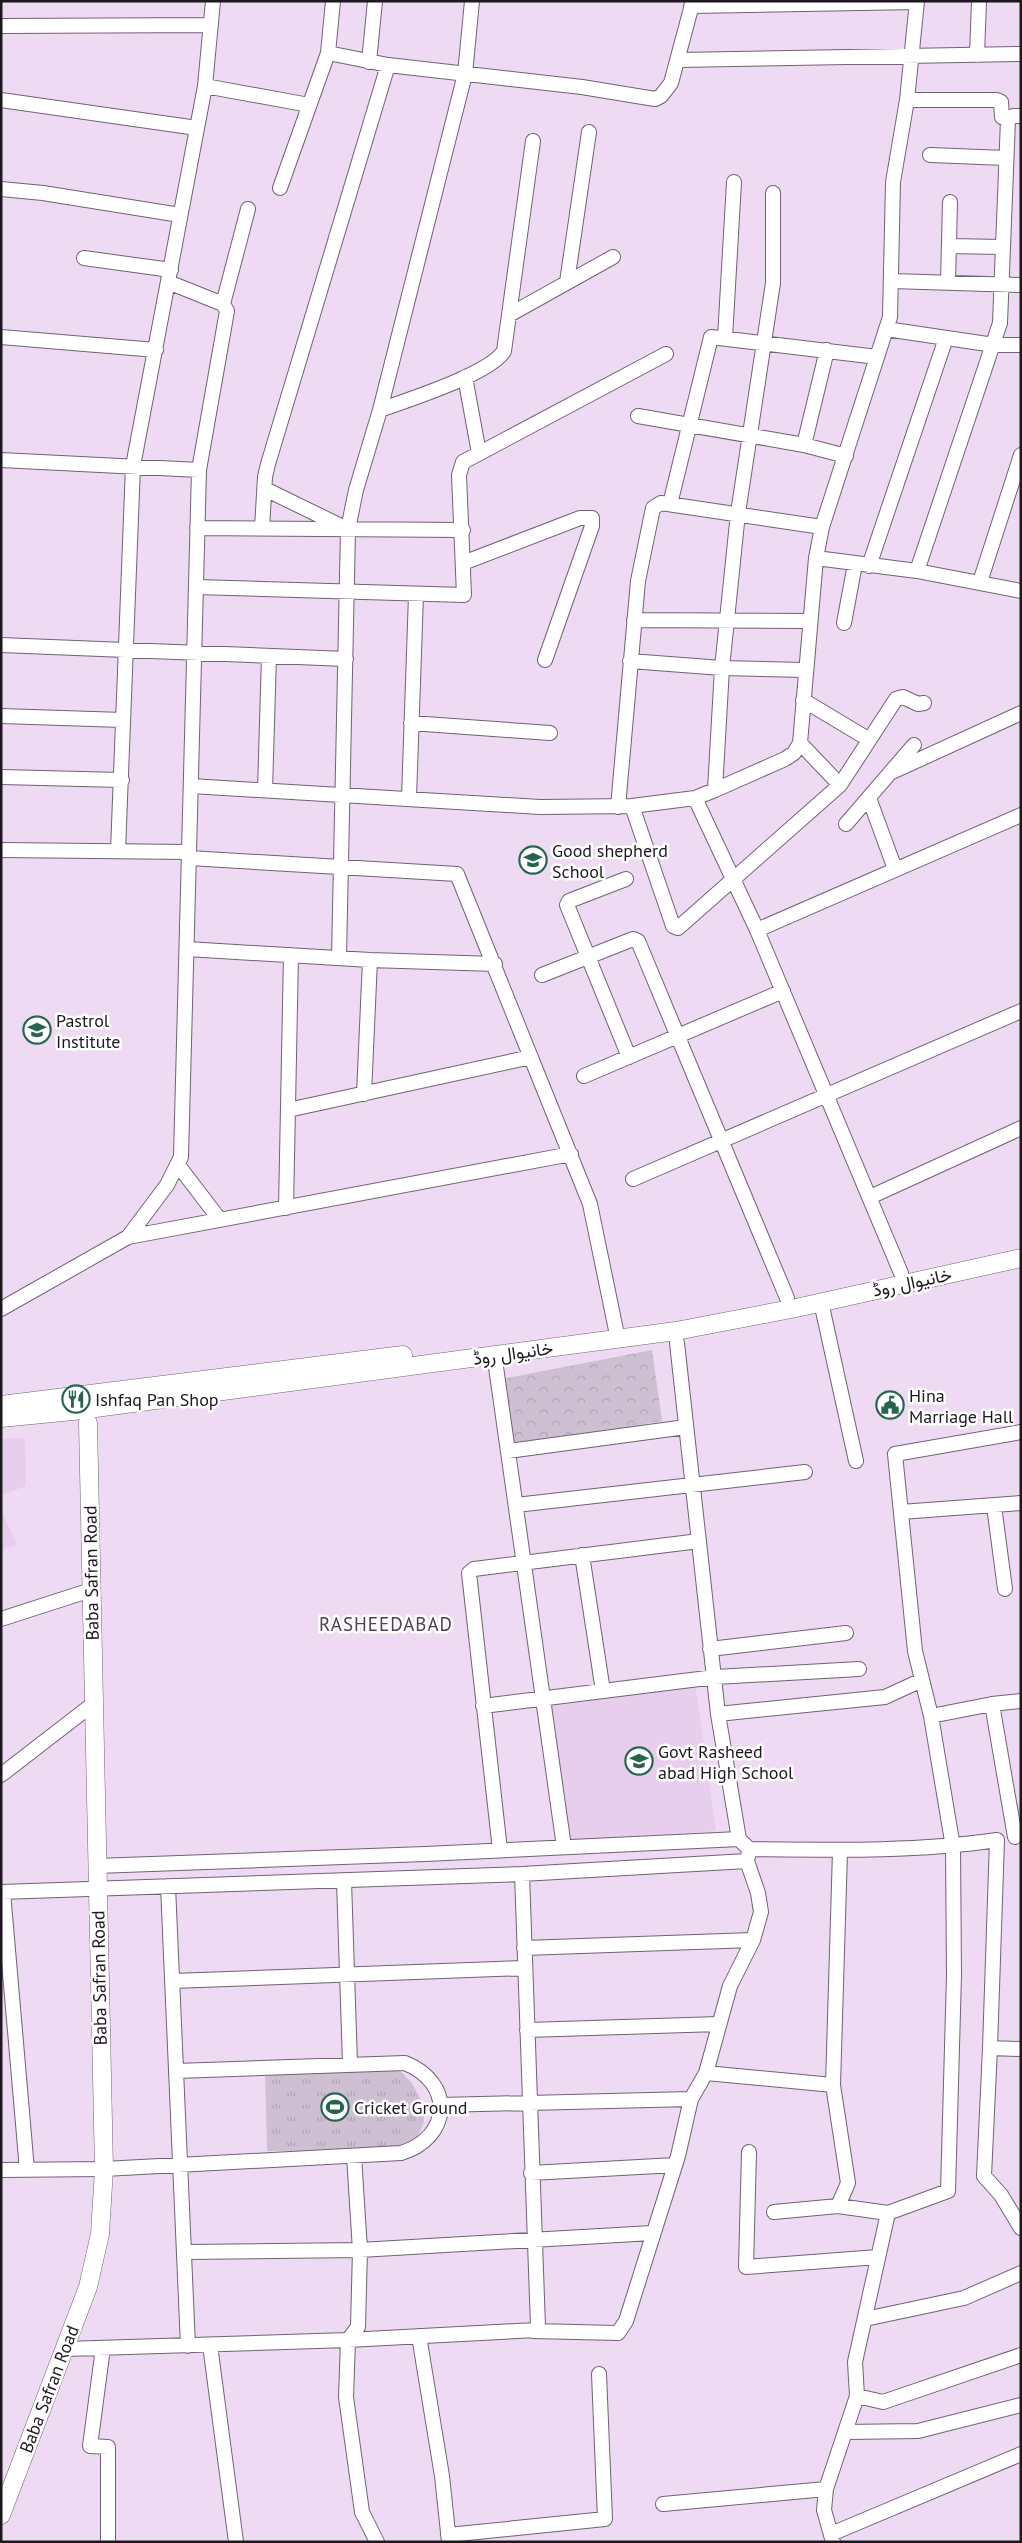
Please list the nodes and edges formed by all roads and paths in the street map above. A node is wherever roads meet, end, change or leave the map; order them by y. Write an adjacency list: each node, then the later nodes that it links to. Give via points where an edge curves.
1 (213, 1): 11 (street)
2 (333, 1): 12 (street)
3 (375, 1): 17 (street)
4 (472, 1): 19 (street)
5 (979, 1): 14 (street)
6 (802, 2): 7 (street); 9 (street)
7 (863, 2): 8 (street)
8 (917, 2): 13 (street)
9 (692, 4): 16 (street)
10 (1, 26): 11 (street)
11 (210, 26): 20 (street)
12 (328, 53): 17 (street); 23 (street)
13 (913, 54): 14 (street); 16 (street); 22 (street)
14 (977, 54): 15 (street)
15 (1021, 54)
16 (677, 60): 19 (street, via 666,92 655,99)
17 (369, 62): 18 (street)
18 (388, 65): 19 (street); 72 (street, via 268,464)
19 (466, 74): 61 (street)
20 (205, 86): 23 (street); 25 (street)
21 (1, 100): 25 (street)
22 (907, 100): 24 (street, via 997,100 1002,117); 42 (street, via 893,182)
23 (309, 105): 31 (street)
24 (1014, 118): 29 (street)
25 (197, 128): 36 (street)
26 (589, 132): 43 (street)
27 (533, 141): 48 (street)
28 (930, 155): 29 (street)
29 (1006, 158): 38 (street)
30 (734, 182): 51 (street)
31 (280, 188)
32 (1, 189): 36 (street)
33 (773, 193): 53 (street, via 773,283)
34 (950, 202): 37 (street)
35 (248, 209): 47 (street)
36 (180, 215): 41 (street)
37 (949, 246): 38 (street); 44 (street)
38 (1004, 247): 45 (street)
39 (613, 257): 43 (street)
40 (84, 258): 41 (street)
41 (170, 276): 47 (street); 56 (street)
42 (892, 281): 44 (street); 49 (street)
43 (567, 282): 48 (street)
44 (948, 282): 45 (street)
45 (1003, 284): 46 (street); 54 (street, via 1000,323)
46 (1021, 285)
47 (223, 304): 71 (street, via 227,311)
48 (509, 315): 60 (street, via 500,357)
49 (886, 329): 52 (street); 59 (street)
50 (1, 338): 56 (street)
51 (725, 338): 53 (street); 63 (street, via 709,340)
52 (946, 338): 54 (street); 82 (street)
53 (765, 343): 57 (street); 64 (street)
54 (994, 345): 55 (street); 83 (street)
55 (1021, 346)
56 (156, 350): 70 (street)
57 (827, 350): 59 (street); 65 (street)
58 (666, 354): 66 (street)
59 (877, 357): 68 (street)
60 (465, 377): 61 (street); 66 (street)
61 (380, 410): 78 (street)
62 (638, 416): 63 (street)
63 (690, 423): 64 (street); 73 (street)
64 (751, 435): 65 (street); 74 (street)
65 (804, 445): 68 (street)
66 (478, 453): 79 (street, via 463,462 458,475)
67 (1021, 455): 84 (street)
68 (846, 456): 75 (street)
69 (1, 460): 70 (street)
70 (133, 466): 71 (street); 94 (street)
71 (199, 470): 76 (street)
72 (264, 489): 77 (street); 78 (street)
73 (670, 504): 74 (street); 89 (street, via 656,504 651,513)
74 (738, 513): 75 (street); 90 (street)
75 (822, 527): 80 (street)
76 (197, 528): 77 (street); 85 (street)
77 (262, 528): 78 (street)
78 (348, 529): 79 (street); 87 (street)
79 (463, 530): 81 (street)
80 (816, 558): 82 (street); 91 (street)
81 (463, 563): 88 (street, via 464,595); 98 (street, via 580,518 592,518 592,526)
82 (862, 565): 83 (street); 92 (street)
83 (917, 572): 84 (street)
84 (980, 582): 86 (street)
85 (196, 587): 87 (street); 95 (street)
86 (1021, 592)
87 (348, 593): 88 (street); 97 (street)
88 (416, 595): 107 (street)
89 (634, 620): 90 (street); 99 (street)
90 (729, 621): 91 (street); 100 (street)
91 (810, 621): 101 (street)
92 (844, 623)
93 (1, 644): 94 (street)
94 (126, 650): 95 (street); 106 (street)
95 (194, 652): 96 (street); 116 (street)
96 (269, 656): 97 (street); 117 (street)
97 (346, 659): 119 (street)
98 (545, 660)
99 (630, 661): 100 (street); 123 (street)
100 (722, 668): 101 (street); 118 (street)
101 (805, 670): 102 (street)
102 (803, 700): 109 (street); 110 (street)
103 (924, 703): 109 (street, via 918,704 903,697 896,699)
104 (1021, 713): 112 (street)
105 (1, 716): 106 (street)
106 (123, 720): 114 (street)
107 (410, 723): 108 (street); 120 (street)
108 (550, 733)
109 (868, 739): 115 (street)
110 (800, 744): 115 (street); 118 (street, via 784,759)
111 (914, 745): 112 (street)
112 (892, 772): 122 (street)
113 (1, 777): 114 (street)
114 (122, 780): 127 (street)
115 (840, 785): 132 (street)
116 (191, 786): 117 (street); 128 (street)
117 (265, 790): 119 (street)
118 (716, 790): 121 (street)
119 (343, 794): 120 (street); 129 (street)
120 (409, 798): 123 (street, via 540,807)
121 (696, 798): 123 (street); 132 (street)
122 (869, 798): 125 (street); 130 (street)
123 (625, 806): 132 (street, via 675,928)
124 (1021, 815): 130 (street)
125 (846, 824)
126 (1, 850): 127 (street)
127 (118, 852): 128 (street)
128 (189, 855): 129 (street); 134 (street)
129 (341, 866): 137 (street); 139 (street, via 457,874)
130 (895, 869): 133 (street)
131 (626, 879): 136 (street, via 567,903)
132 (733, 881): 133 (street)
133 (757, 930): 141 (street)
134 (187, 949): 135 (street); 153 (street, via 181,1157)
135 (292, 955): 137 (street); 149 (street)
136 (588, 957): 140 (street); 143 (street, via 636,939); 145 (street)
137 (339, 958): 138 (street)
138 (370, 960): 139 (street); 147 (street)
139 (495, 964): 144 (street)
140 (542, 975)
141 (783, 991): 143 (street); 148 (street)
142 (1021, 1011): 148 (street)
143 (678, 1036): 145 (street); 151 (street)
144 (531, 1057): 147 (street); 152 (street)
145 (629, 1057): 146 (street)
146 (584, 1076)
147 (364, 1094): 149 (street)
148 (827, 1095): 151 (street); 155 (street)
149 (288, 1110): 156 (street)
150 (1021, 1128): 155 (street)
151 (722, 1141): 154 (street); 162 (street)
152 (571, 1154): 156 (street); 165 (street, via 590,1204)
153 (178, 1165): 157 (street); 158 (street)
154 (633, 1179)
155 (870, 1197): 161 (street)
156 (286, 1208): 157 (street)
157 (220, 1220): 158 (street)
158 (128, 1237): 164 (street)
159 (1021, 1247): 161 (main road, خانیوال روڈ)
160 (1021, 1258): 163 (main road, خانیوال روڈ)
161 (901, 1273): 162 (main road, خانیوال روڈ)
162 (787, 1298): 165 (main road, خانیوال روڈ)
163 (821, 1302): 169 (main road, خانیوال روڈ, via 652,1334); 174 (street)
164 (1, 1309)
165 (616, 1330): 168 (main road, خانیوال روڈ)
166 (677, 1343): 171 (street)
167 (496, 1367): 173 (street)
168 (1, 1405)
169 (1, 1418)
170 (88, 1423): 185 (main road, Baba Safran Road)
171 (686, 1427): 173 (street); 176 (street)
172 (1021, 1432): 180 (street, via 895,1454)
173 (508, 1451): 178 (street)
174 (856, 1461)
175 (804, 1472): 176 (street)
176 (693, 1485): 178 (street); 181 (street)
177 (1021, 1503): 179 (street)
178 (516, 1505): 183 (street)
179 (994, 1506): 180 (street); 184 (street)
180 (901, 1512): 191 (street, via 915,1651)
181 (699, 1541): 182 (street); 188 (street)
182 (582, 1555): 183 (street); 192 (street)
183 (524, 1562): 193 (street); 197 (street, via 474,1568 469,1573)
184 (1005, 1589)
185 (91, 1590): 186 (street); 195 (main road, Baba Safran Road)
186 (1, 1619)
187 (846, 1633): 188 (street)
188 (710, 1649): 190 (street)
189 (859, 1668): 190 (street)
190 (715, 1677): 192 (street); 198 (street)
191 (922, 1680): 198 (street, via 885,1697); 199 (street)
192 (602, 1692): 193 (street)
193 (543, 1699): 197 (street); 205 (street)
194 (1021, 1701): 196 (street)
195 (93, 1704): 200 (street); 209 (main road, Baba Safran Road)
196 (992, 1704): 199 (street); 201 (street)
197 (483, 1706): 206 (street)
198 (718, 1714): 202 (street)
199 (931, 1716): 204 (street)
200 (1, 1775)
201 (1018, 1836): 203 (street)
202 (739, 1840): 205 (street); 208 (street)
203 (998, 1840): 204 (street); 222 (street)
204 (954, 1846): 207 (street); 241 (street, via 948,2191)
205 (564, 1847): 206 (street)
206 (500, 1850): 209 (street)
207 (840, 1850): 208 (street); 227 (street)
208 (748, 1855): 210 (street); 215 (street, via 760,1912)
209 (96, 1866): 213 (main road, Baba Safran Road)
210 (522, 1874): 211 (street); 216 (street)
211 (344, 1881): 212 (street); 218 (street)
212 (168, 1886): 213 (street); 219 (street)
213 (97, 1890): 214 (street); 235 (main road, Baba Safran Road)
214 (2, 1892): 237 (street)
215 (754, 1940): 216 (street); 220 (street, via 730,1986)
216 (524, 1948): 217 (street)
217 (524, 1968): 218 (street); 221 (street)
218 (347, 1975): 219 (street); 224 (street)
219 (172, 1981): 225 (street)
220 (720, 2024): 221 (street); 226 (street)
221 (526, 2030): 229 (street)
222 (990, 2048): 223 (street); 242 (street, via 984,2176 1001,2195)
223 (1021, 2050)
224 (350, 2064): 225 (street); 230 (street, via 391,2062 418,2068 432,2080)
225 (176, 2071): 233 (street)
226 (706, 2072): 227 (street); 228 (street)
227 (833, 2085): 239 (street, via 848,2183)
228 (691, 2099): 229 (street); 234 (street)
229 (529, 2103): 230 (street); 238 (street)
230 (441, 2105): 232 (street, via 436,2128 415,2149)
231 (749, 2152): 247 (street, via 746,2267)
232 (354, 2156): 233 (street); 245 (street)
233 (180, 2164): 235 (street); 246 (street)
234 (675, 2165): 238 (street); 243 (street)
235 (104, 2169): 237 (street); 256 (main road, Baba Safran Road, via 100,2234 88,2288)
236 (1, 2170): 237 (street)
237 (27, 2170)
238 (531, 2173): 244 (street)
239 (838, 2206): 240 (street); 241 (street)
240 (774, 2212)
241 (888, 2213): 247 (street)
242 (1021, 2228)
243 (652, 2233): 244 (street); 250 (street, via 626,2321 618,2333)
244 (534, 2241): 245 (street); 250 (street, via 538,2328)
245 (360, 2250): 246 (street); 252 (street, via 358,2327)
246 (184, 2252): 254 (street)
247 (878, 2258): 249 (street)
248 (1021, 2273): 249 (street, via 964,2298)
249 (865, 2319): 259 (street, via 855,2362)
250 (533, 2331): 251 (street)
251 (419, 2336): 252 (street); 266 (street)
252 (348, 2340): 253 (street); 270 (street, via 346,2397 362,2512)
253 (210, 2345): 254 (street); 269 (street)
254 (188, 2346): 255 (street)
255 (103, 2348): 256 (street); 268 (street, via 90,2446 108,2447)
256 (65, 2349): 265 (main road, Baba Safran Road)
257 (1021, 2355): 259 (street, via 883,2402)
258 (598, 2374): 266 (street, via 605,2519)
259 (857, 2396): 261 (street)
260 (1021, 2406): 261 (street, via 918,2431)
261 (845, 2432): 263 (street)
262 (1021, 2454): 267 (street)
263 (826, 2489): 264 (street); 267 (street, via 824,2510)
264 (663, 2504)
265 (1, 2515)
266 (449, 2538)
267 (832, 2538)
268 (108, 2542)
269 (236, 2542)
270 (377, 2542)

